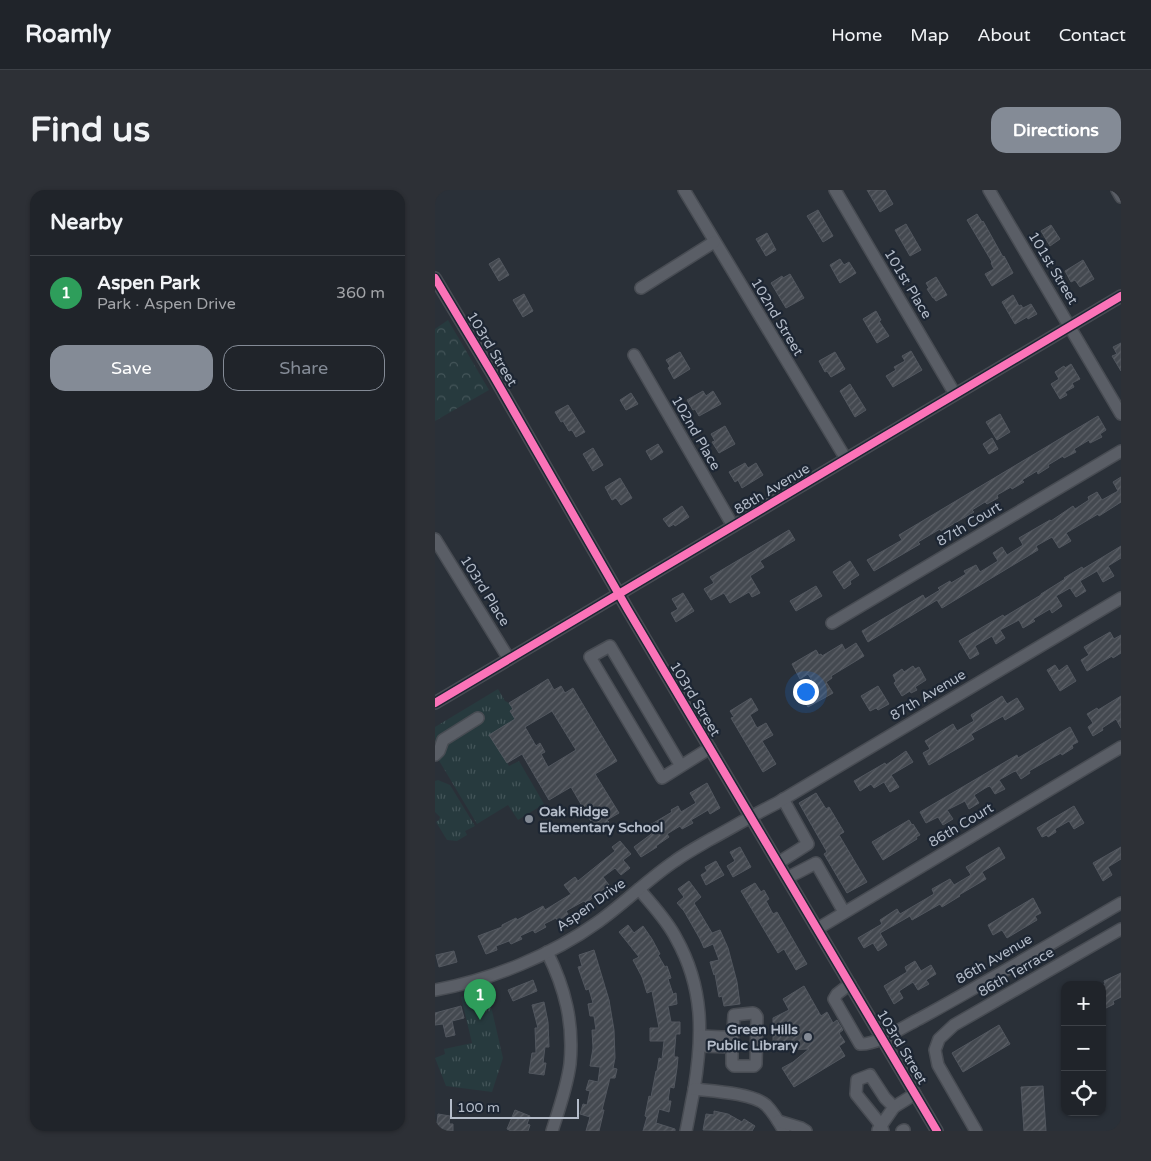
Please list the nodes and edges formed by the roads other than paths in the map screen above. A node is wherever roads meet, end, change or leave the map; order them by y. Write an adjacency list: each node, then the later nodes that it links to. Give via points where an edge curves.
1 (684, 190): 6 (street, 102nd Street)
2 (835, 190): 12 (street, 101st Place)
3 (989, 190): 10 (street, 101st Street)
4 (1117, 190): 5 (street)
5 (1121, 197)
6 (715, 242): 8 (street); 15 (street, 102nd Street)
7 (435, 278): 18 (street, 103rd Street)
8 (641, 288)
9 (1121, 296): 10 (street, 88th Avenue)
10 (1070, 326): 12 (street, 88th Avenue); 13 (street, 101st Street)
11 (634, 355): 16 (street, 102nd Place)
12 (955, 394): 15 (street, 88th Avenue)
13 (1121, 414)
14 (1121, 451): 20 (street, 87th Court)
15 (846, 459): 16 (street, 88th Avenue)
16 (733, 526): 18 (street, 88th Avenue)
17 (435, 538): 21 (street, 103rd Place)
18 (619, 594): 21 (street, 88th Avenue); 25 (street, 103rd Street)
19 (1121, 598): 28 (street, 87th Avenue)
20 (832, 623)
21 (509, 659): 22 (street, 88th Avenue)
22 (435, 703)
23 (478, 718): 26 (street, via 443,740)
24 (1121, 747): 34 (street, 86th Court)
25 (710, 748): 27 (street); 29 (street, 103rd Street)
26 (435, 755)
27 (681, 766): 27 (street, via 610,646 590,658 662,778)
28 (783, 799): 29 (street, 87th Avenue); 30 (street, via 808,844)
29 (751, 816): 30 (street, 103rd Street); 32 (street, Aspen Drive, via 674,861)
30 (778, 863): 31 (street, 103rd Street)
31 (787, 878): 34 (street, via 816,863); 35 (street, 103rd Street)
32 (639, 889): 37 (street, Aspen Drive, via 597,923); 43 (street, via 676,936 688,962 697,992)
33 (1121, 903): 40 (street, 86th Avenue)
34 (844, 912): 35 (street, 86th Court)
35 (817, 929): 38 (street, 103rd Street)
36 (1121, 929): 41 (street, 86th Terrace)
37 (547, 952): 39 (street, Aspen Drive, via 490,976); 50 (street, via 565,997 570,1028 570,1065)
38 (850, 984): 42 (street, 103rd Street); 42 (street, 86th Avenue, via 834,1000 860,1044)
39 (435, 990)
40 (945, 1005): 41 (street); 42 (street, 86th Avenue)
41 (955, 1025): 54 (street, 86th Terrace, via 939,1039 935,1050 937,1065)
42 (882, 1038): 46 (street, 103rd Street)
43 (700, 1041): 44 (street, via 722,1038); 45 (street)
44 (732, 1042)
45 (694, 1089): 48 (street, via 750,1097 765,1104); 51 (street)
46 (915, 1094): 47 (street); 53 (street, 103rd Street)
47 (894, 1107): 49 (street); 49 (street, via 869,1075 857,1080 856,1094)
48 (781, 1126): 52 (street)
49 (880, 1129)
50 (552, 1131)
51 (686, 1131)
52 (806, 1131)
53 (937, 1131)
54 (976, 1131)

